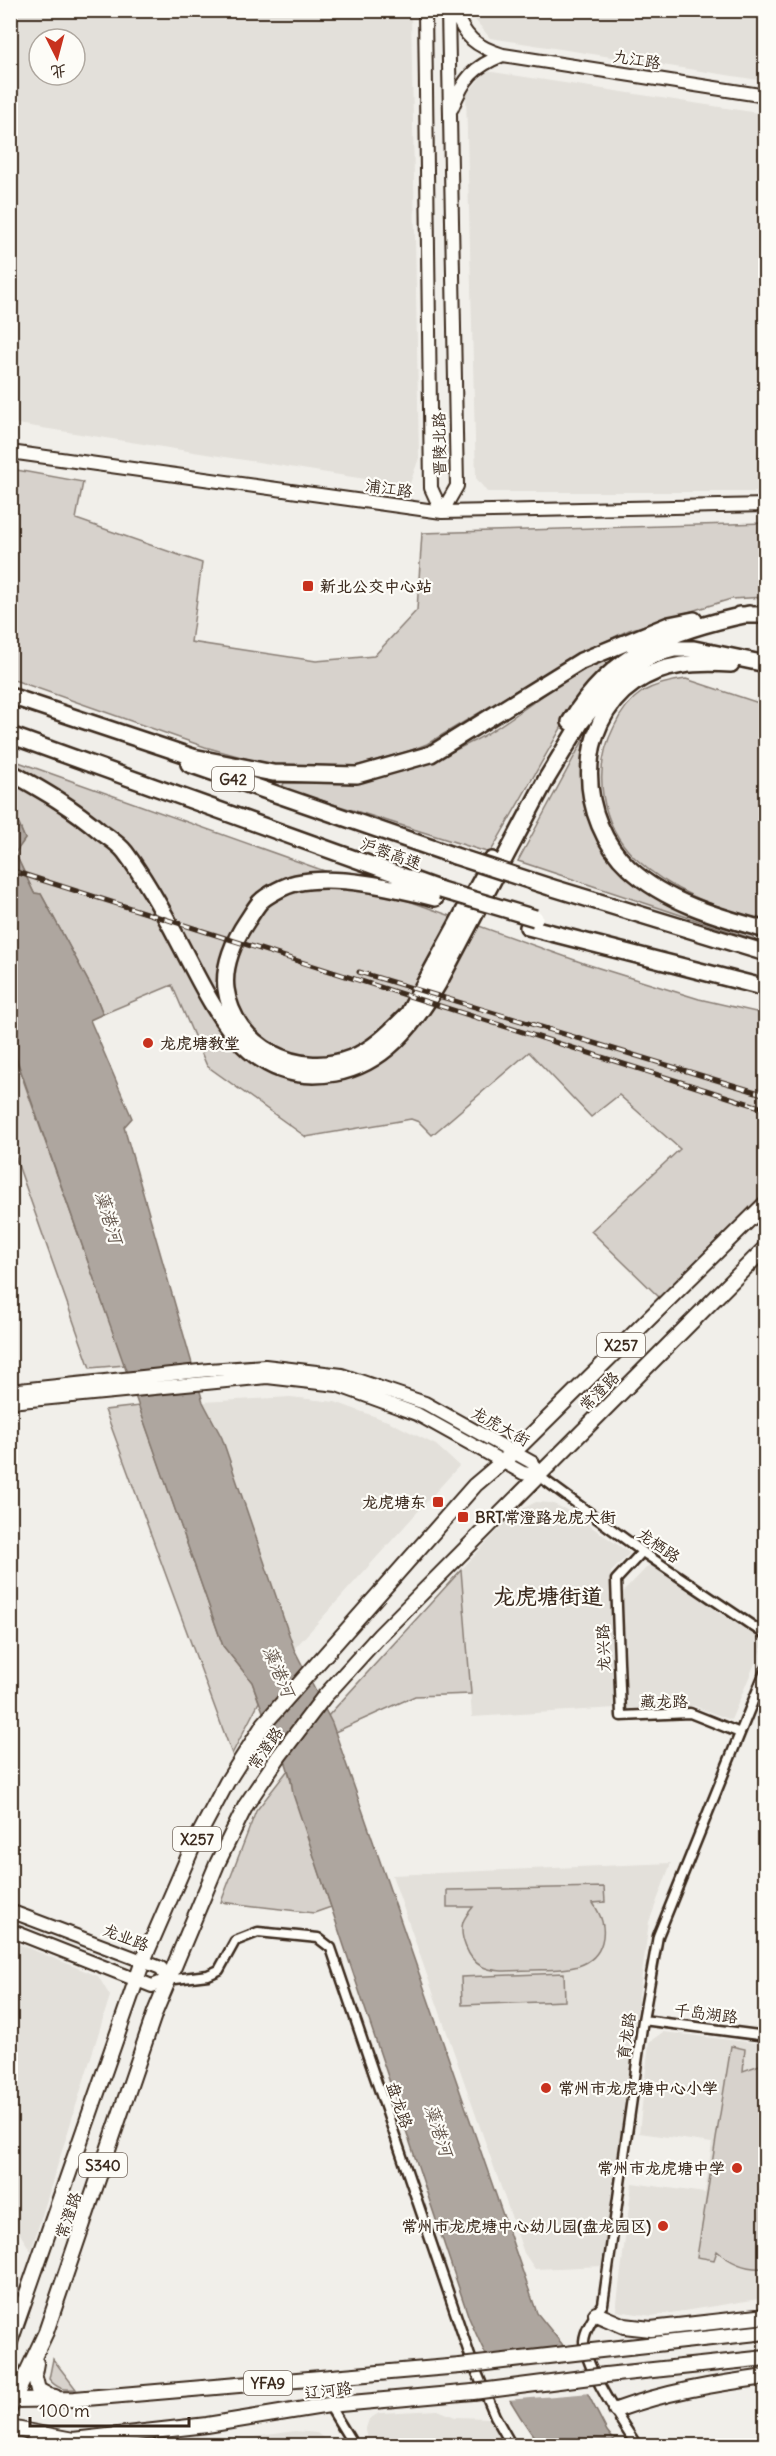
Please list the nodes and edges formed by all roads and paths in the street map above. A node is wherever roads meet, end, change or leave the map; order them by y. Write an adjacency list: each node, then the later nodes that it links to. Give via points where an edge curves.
1 (425, 10): 9 (street, 晋陵北路, via 431,488)
2 (448, 10): 6 (street, 晋陵北路)
3 (454, 10): 4 (street, 九江路, via 464,32 481,48)
4 (502, 55): 5 (street, 九江路); 6 (street, via 469,74)
5 (765, 96)
6 (449, 114): 9 (street, 晋陵北路, via 457,486)
7 (10, 452): 9 (street, 浦江路)
8 (765, 505): 9 (street, 浦江路)
9 (442, 512)
10 (749, 614): 11 (highway); 13 (highway, via 712,616 669,625 581,661 431,754 357,775 273,773 193,757); 17 (highway, via 711,622 650,646 624,660 589,693 408,1014 379,1041 351,1058 306,1065 266,1050 250,1038 237,1020 226,990 226,966 238,934 261,901 294,883 328,881)
11 (765, 615)
12 (765, 665): 16 (highway, via 694,649 674,649 652,655 614,680 580,723 548,778 419,1016 402,1037 373,1058 331,1074 296,1074 275,1067 240,1044 215,1010 161,906 124,850 70,806); 18 (highway, via 698,662 657,671 633,684 602,720 588,776 596,818 604,836 630,869 666,894)
13 (10, 696)
14 (10, 701): 19 (highway, 沪蓉高速 / G42, bridge, via 455,856)
15 (10, 735): 17 (highway, 沪蓉高速 / G42)
16 (10, 772)
17 (438, 894): 20 (highway, 沪蓉高速 / G42, bridge)
18 (765, 930)
19 (765, 953)
20 (765, 988)
21 (765, 1203): 27 (main road, 常澄路 / X257)
22 (765, 1247): 29 (main road, 常澄路 / X257)
23 (211, 1376): 24 (street); 27 (street, 龙虎大街, via 265,1366 342,1375 425,1403); 28 (street, 龙虎大街, via 337,1384 417,1414)
24 (113, 1386): 25 (street); 26 (street)
25 (10, 1391)
26 (10, 1402)
27 (514, 1452): 28 (main road, 常澄路 / X257); 29 (street, 龙虎大街, via 533,1463)
28 (503, 1462): 29 (street, 龙虎大街, via 523,1473); 37 (main road, 常澄路 / X257, via 475,1485 264,1724 193,1846)
29 (539, 1476): 30 (street, 龙栖路); 39 (main road, 常澄路 / X257, via 380,1635 324,1697 279,1756 246,1805)
30 (642, 1552): 31 (street, 龙栖路); 33 (street, 龙兴路, via 616,1580)
31 (765, 1635)
32 (765, 1669): 34 (street, 育龙路)
33 (621, 1716): 34 (street, 藏龙路, via 690,1713)
34 (740, 1733): 40 (street, 育龙路, via 658,1936)
35 (10, 1911): 37 (street, 龙业路)
36 (10, 1929): 38 (street)
37 (143, 1960): 38 (main road, 常澄路); 39 (street, 龙业路, via 161,1968)
38 (136, 1980): 39 (street, via 152,1986); 45 (main road, 常澄路 / S340)
39 (167, 1980): 46 (main road, 常澄路 / S340); 55 (street, 盘龙路, via 219,1970 235,1941 258,1932 318,1938 332,1948 466,2346 495,2416)
40 (643, 2020): 41 (street, 千岛湖路); 42 (street, 育龙路, via 603,2304)
41 (765, 2036)
42 (596, 2314): 43 (main road, via 624,2326 651,2329); 52 (street, 育龙路, via 584,2340 586,2358)
43 (765, 2316)
44 (765, 2332): 49 (main road, 辽河路 / YFA9, bridge, via 460,2366)
45 (10, 2342)
46 (39, 2350): 49 (main road, via 34,2374 38,2390 49,2396); 50 (main road, 常澄路)
47 (765, 2358): 51 (main road, 辽河路 / YFA9, bridge)
48 (765, 2377): 52 (main road, via 655,2396)
49 (75, 2399): 50 (main road, 辽河路 / YFA9)
50 (12, 2403)
51 (329, 2405): 53 (main road, 辽河路 / YFA9, via 207,2425 73,2440); 54 (street)
52 (616, 2410): 56 (street, 育龙路)
53 (10, 2428)
54 (354, 2445)
55 (512, 2445)
56 (637, 2445)

